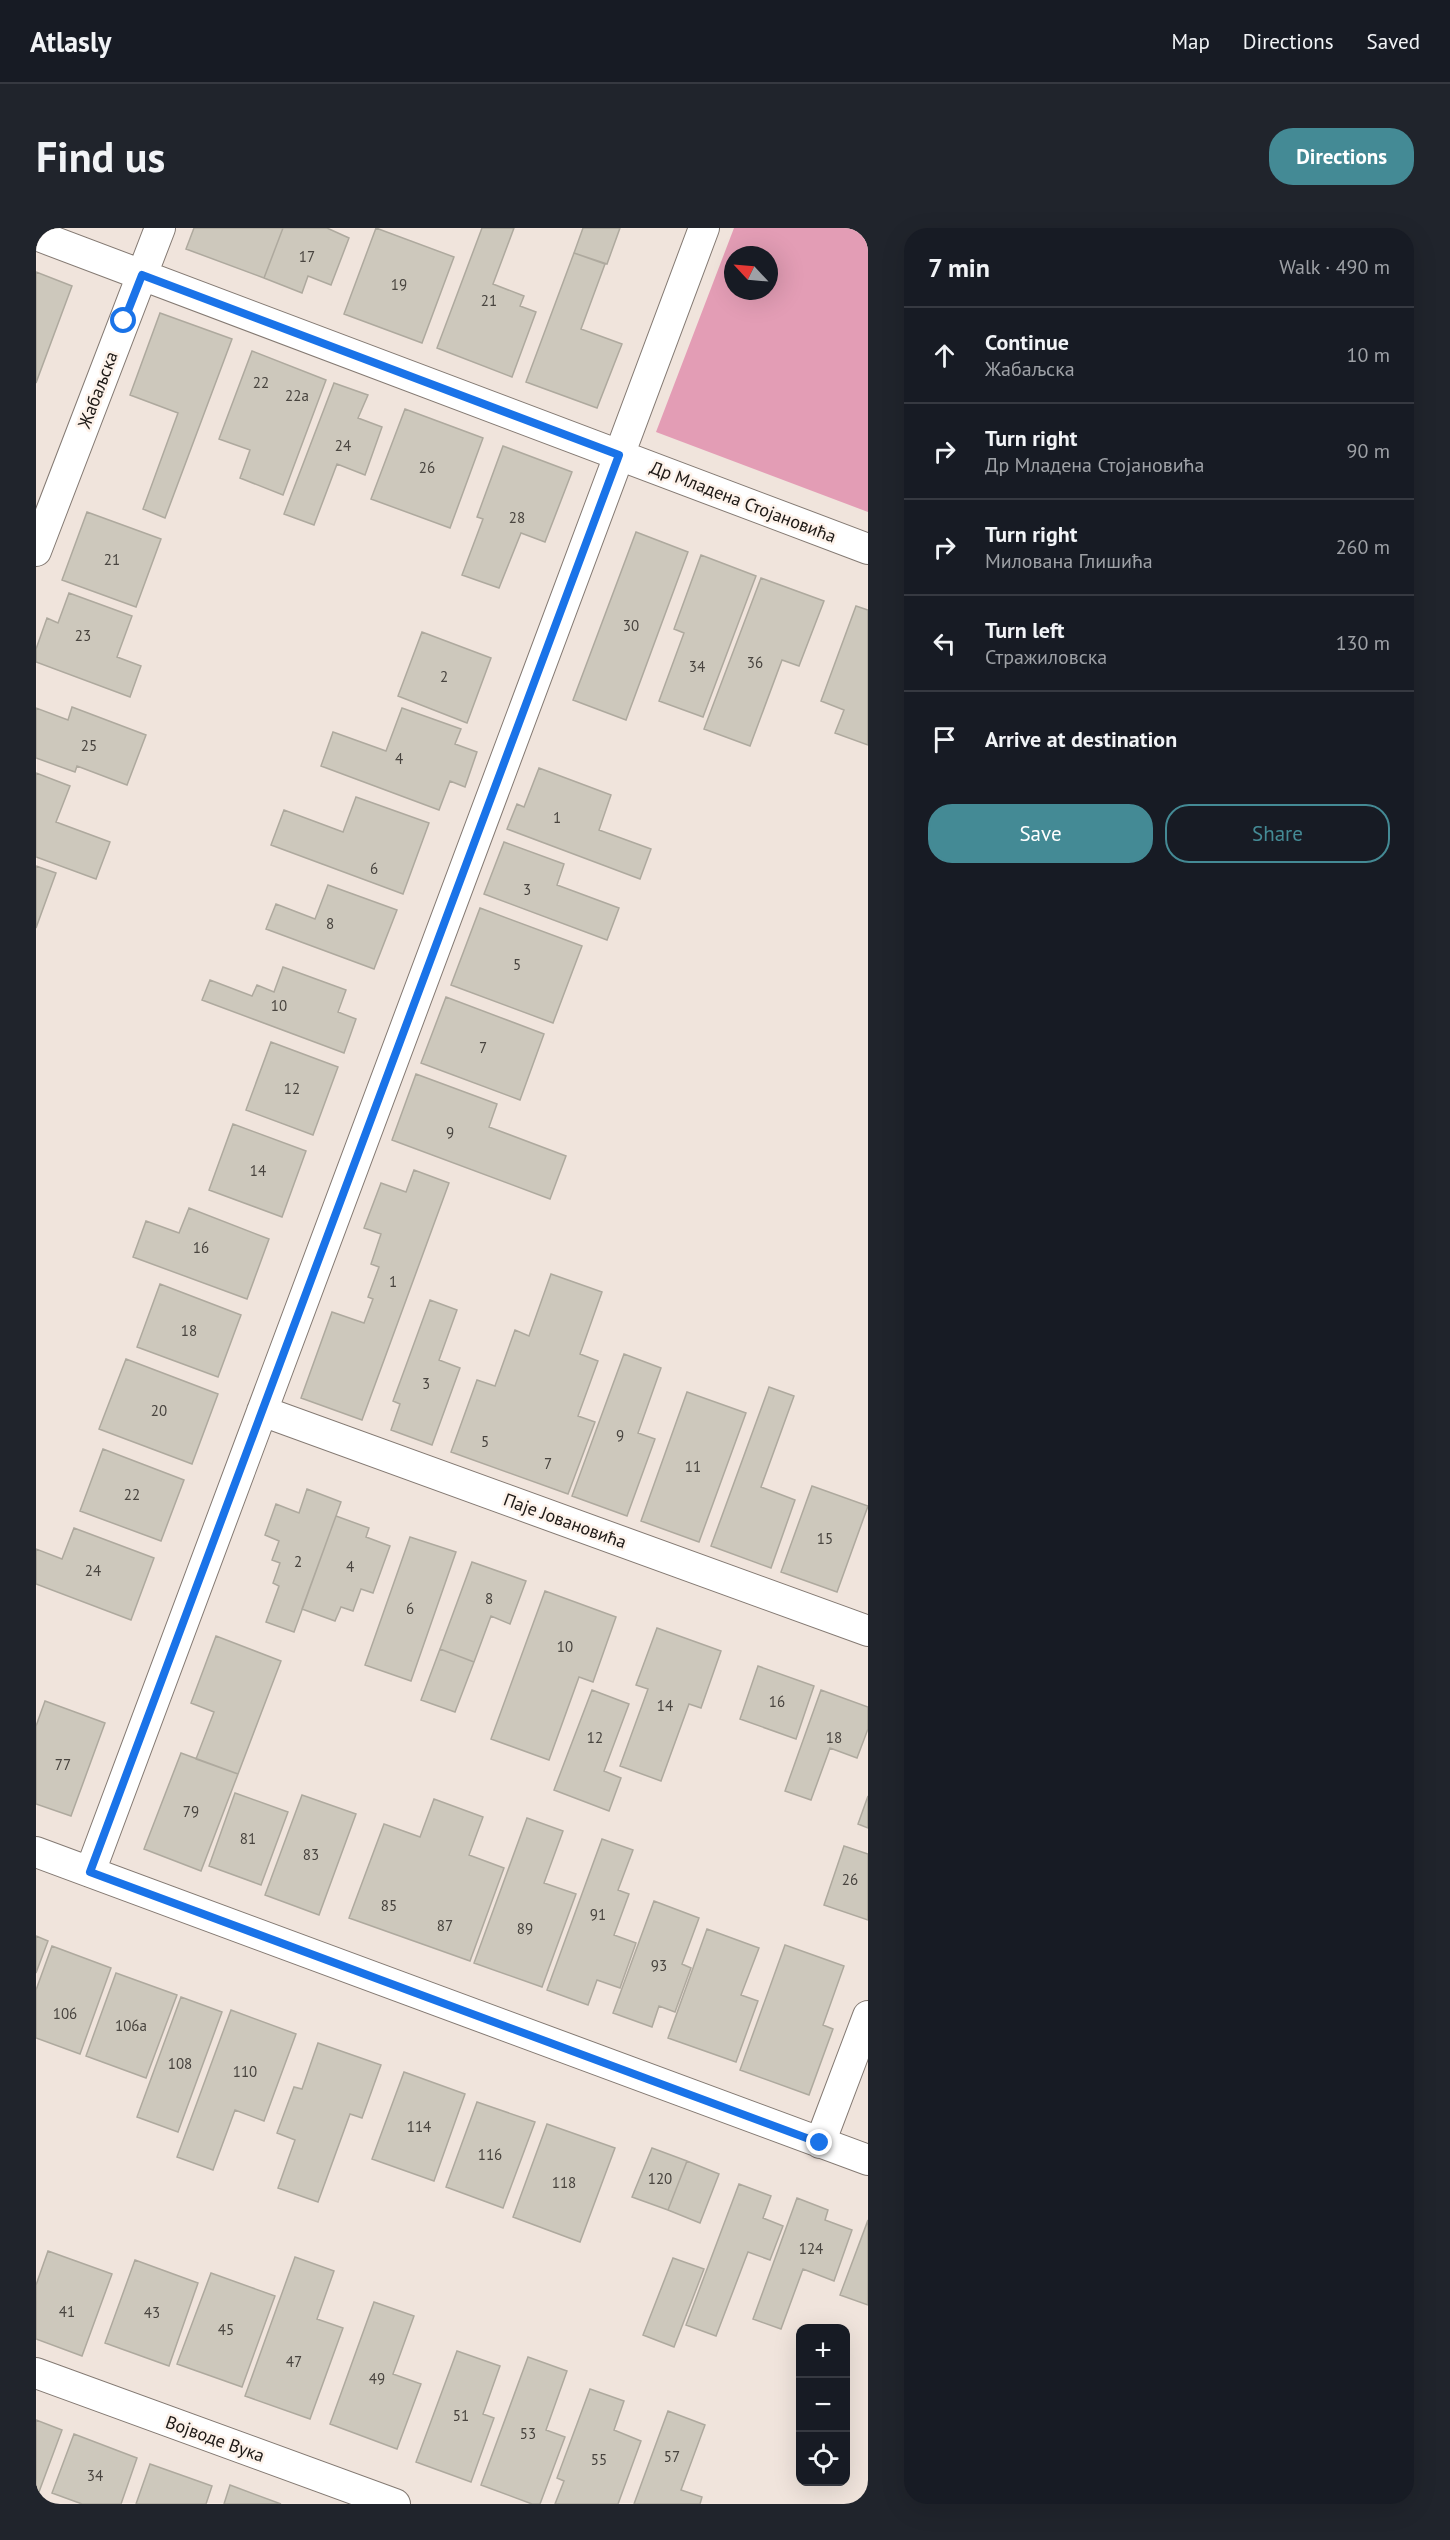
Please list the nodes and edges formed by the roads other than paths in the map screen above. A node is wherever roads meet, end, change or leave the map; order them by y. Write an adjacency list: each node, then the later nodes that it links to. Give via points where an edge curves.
1 (160, 228): 4 (street, Жабаљска)
2 (704, 228): 5 (street)
3 (36, 235): 4 (street, Др Младена Стојановића)
4 (142, 275): 5 (street, Др Младена Стојановића); 7 (street, Жабаљска)
5 (619, 455): 6 (street, Др Младена Стојановића); 8 (street)
6 (868, 549)
7 (36, 551)
8 (261, 1412): 9 (street, Паје Јовановића); 11 (street)
9 (868, 1631)
10 (36, 1852): 11 (street)
11 (90, 1872): 13 (street)
12 (868, 2016): 13 (street)
13 (820, 2143): 14 (street)
14 (868, 2160)
15 (36, 2373): 16 (street, Војводе Вука)
16 (395, 2504)

